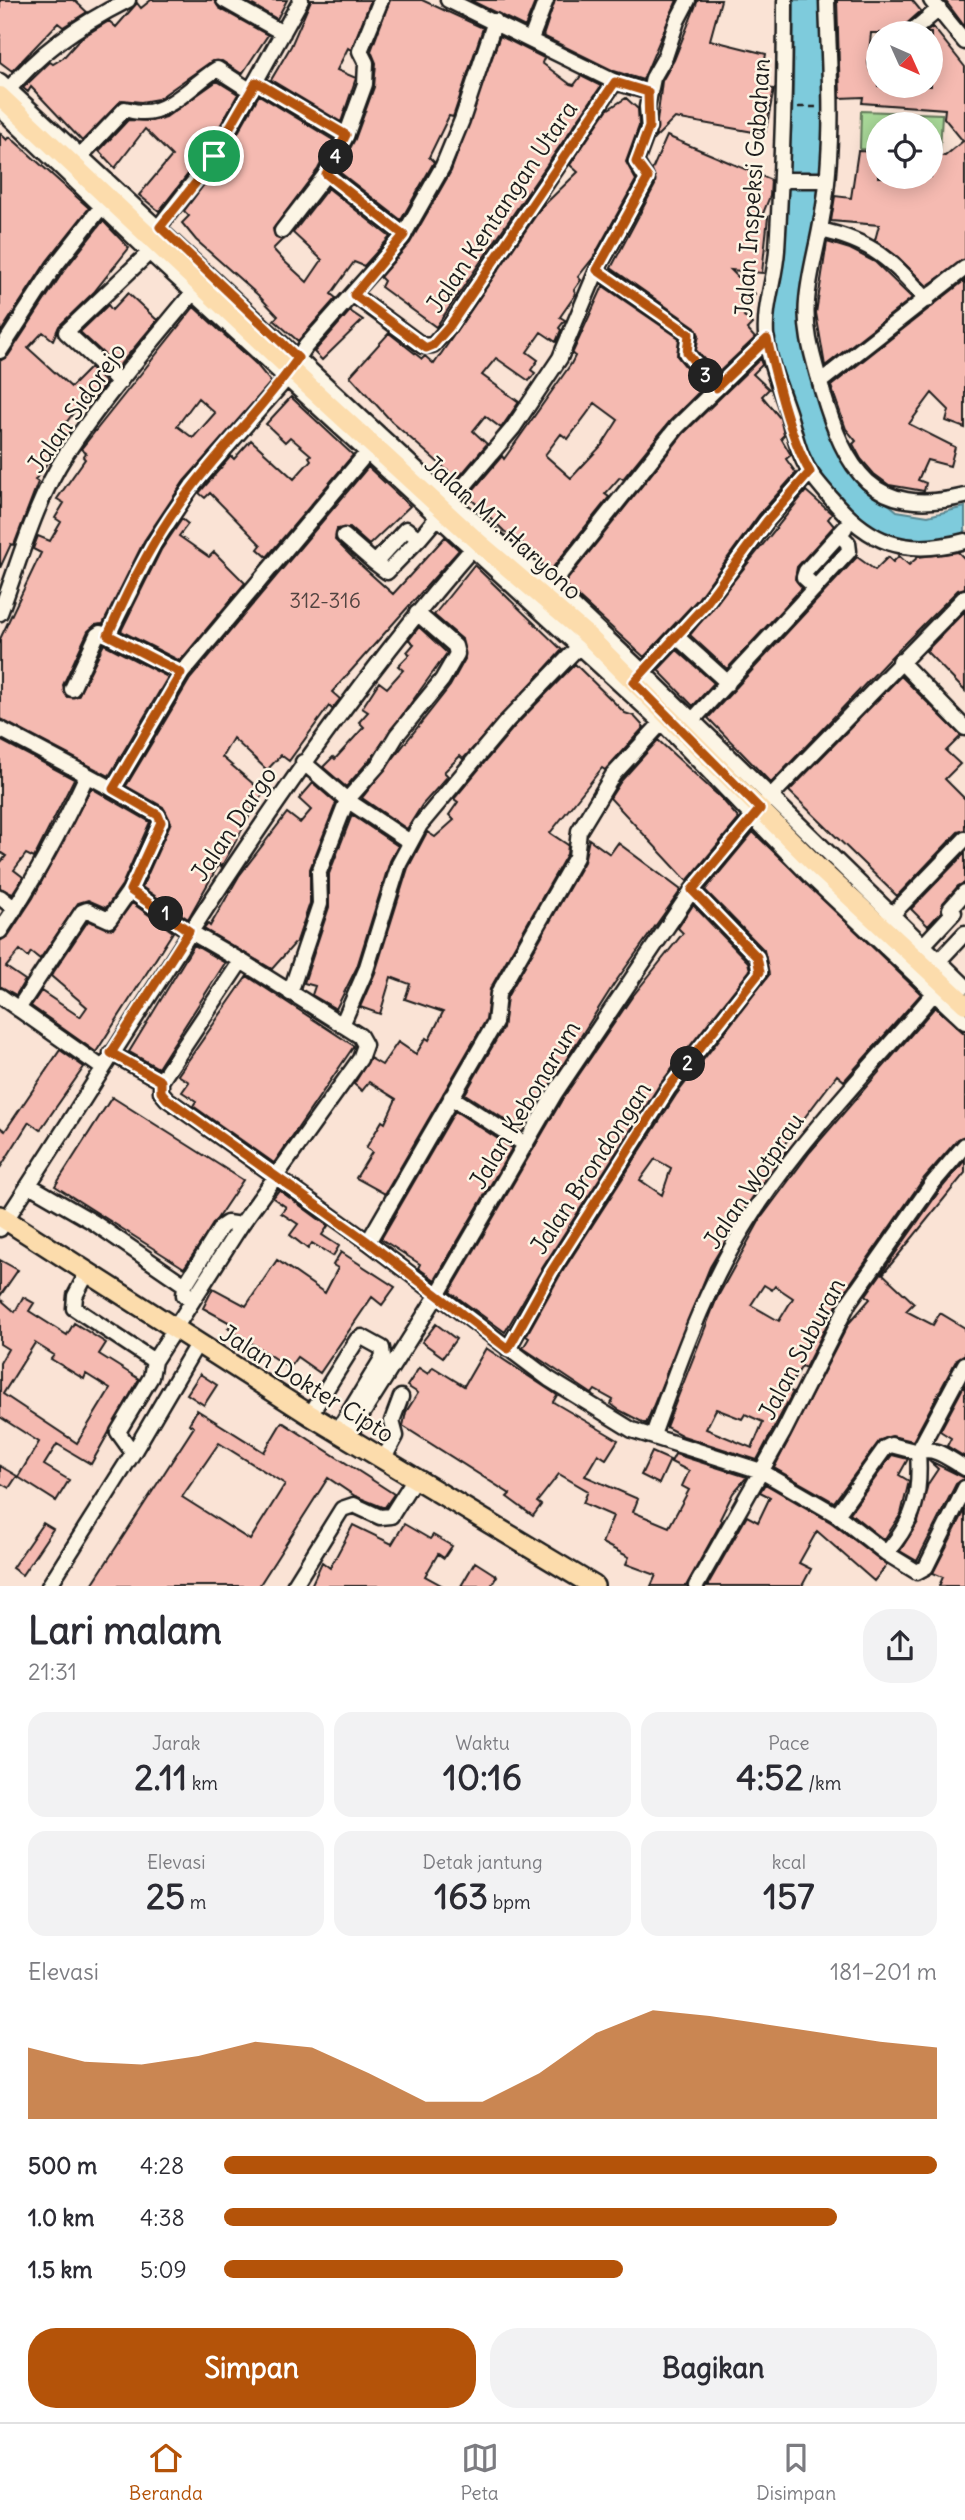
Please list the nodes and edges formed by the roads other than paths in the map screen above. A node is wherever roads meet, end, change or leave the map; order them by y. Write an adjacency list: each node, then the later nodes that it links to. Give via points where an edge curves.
1 (128, 0): 19 (street, via 48,48)
2 (224, 0): 13 (street)
3 (301, 0): 13 (street)
4 (381, 0): 22 (street, via 360,51 366,63 365,84)
5 (448, 0): 11 (street)
6 (546, 0): 14 (street)
7 (688, 0): 18 (street)
8 (785, 0): 26 (street, Jalan Inspeksi Gabahan)
9 (827, 0): 25 (street, via 830,139)
10 (935, 5): 12 (street); 15 (street)
11 (495, 21): 14 (street); 31 (street, via 443,166)
12 (921, 21)
13 (283, 33): 17 (street)
14 (531, 39): 16 (street)
15 (965, 42)
16 (615, 82): 18 (street); 36 (street, Jalan Kentangan Utara, via 433,345 423,346)
17 (254, 86): 22 (street); 23 (street, via 217,69 156,108 143,112 125,109); 32 (street, via 202,175)
18 (648, 92): 34 (street, via 649,127 636,162 647,180)
19 (2, 95): 20 (main road, Jalan MT. Haryono); 21 (street)
20 (22, 109): 21 (main road, Jalan MT. Haryono); 23 (street)
21 (34, 135): 23 (main road, Jalan MT. Haryono); 27 (street)
22 (346, 135): 24 (street)
23 (77, 161): 27 (main road, Jalan MT. Haryono); 28 (street)
24 (326, 174): 30 (street); 31 (street)
25 (825, 180): 26 (street); 29 (street)
26 (784, 181): 39 (street, Jalan Inspeksi Gabahan)
27 (104, 202): 28 (main road, Jalan MT. Haryono); 32 (street); 40 (street, via 55,266)
28 (127, 206): 32 (main road, Jalan MT. Haryono)
29 (820, 230): 37 (street, via 884,255); 43 (street, via 807,301 810,349)
30 (282, 232)
31 (404, 235): 36 (street)
32 (154, 240): 35 (main road, Jalan MT. Haryono); 38 (street); 42 (street, via 66,332)
33 (965, 268): 37 (street)
34 (597, 270): 44 (street, via 689,334 687,353); 49 (street, via 560,358 513,428)
35 (197, 288): 38 (main road, Jalan MT. Haryono); 41 (street); 42 (street, Jalan Sidorejo)
36 (354, 295): 41 (street)
37 (927, 300): 43 (street)
38 (251, 323): 41 (main road, Jalan MT. Haryono)
39 (766, 338): 44 (street); 47 (street, Jalan Inspeksi Gabahan)
40 (0, 351)
41 (291, 368): 45 (main road, Jalan MT. Haryono); 58 (street, via 185,496 153,545)
42 (120, 382): 56 (street, Jalan Sidorejo, via 47,490)
43 (820, 382): 48 (street, via 847,456 868,482 896,499 916,503)
44 (716, 388): 54 (street, via 657,452)
45 (325, 399): 46 (main road, Jalan MT. Haryono); 49 (street)
46 (371, 449): 49 (main road, Jalan MT. Haryono); 62 (street)
47 (810, 472): 50 (street, Jalan Inspeksi Gabahan); 59 (street)
48 (965, 496)
49 (444, 510): 51 (street, via 387,572); 53 (main road, Jalan MT. Haryono); 54 (street)
50 (853, 521): 52 (street, Jalan Inspeksi Gabahan, via 876,539 902,547 943,547); 64 (street, via 839,534 850,549)
51 (344, 536)
52 (965, 541)
53 (475, 546): 54 (main road, Jalan MT. Haryono); 57 (street, Jalan Dargo); 60 (street)
54 (547, 591): 60 (main road, Jalan MT. Haryono); 63 (street)
55 (965, 597): 61 (street, Jalan Kebonarum)
56 (0, 613)
57 (417, 613): 70 (street, Jalan Dargo); 73 (street, via 455,646 457,654 380,763)
58 (108, 635): 62 (street); 65 (street, via 97,635)
59 (676, 636): 63 (street); 64 (street)
60 (584, 641): 63 (main road, Jalan MT. Haryono); 66 (street); 76 (street, via 484,748)
61 (900, 661): 68 (street); 74 (street, Jalan Kebonarum)
62 (181, 673): 72 (street)
63 (639, 677): 66 (main road, Jalan MT. Haryono); 67 (street)
64 (728, 683): 67 (street)
65 (72, 688)
66 (665, 720): 67 (main road, Jalan MT. Haryono); 74 (street); 100 (street, via 613,775 579,831 576,858 498,994 495,1023)
67 (689, 725): 74 (main road, Jalan MT. Haryono)
68 (965, 728)
69 (0, 730): 71 (street)
70 (303, 762): 73 (street); 85 (street, Jalan Dargo)
71 (87, 775): 72 (street); 82 (street, via 54,847)
72 (113, 789): 78 (street, via 158,815 161,822)
73 (347, 800): 76 (street); 91 (street, via 319,872 320,904)
74 (761, 807): 77 (main road, Jalan MT. Haryono); 79 (street, Jalan Kebonarum); 83 (street)
75 (965, 839): 83 (street)
76 (410, 842): 96 (street)
77 (814, 871): 83 (main road, Jalan MT. Haryono); 89 (street)
78 (130, 890): 85 (street); 94 (street, via 109,920 82,912)
79 (692, 890): 101 (street, Jalan Kebonarum, via 555,1093); 114 (street, Jalan Brondongan, via 757,957 760,972 668,1088 551,1272)
80 (965, 892): 87 (street, via 950,909 954,912)
81 (0, 897): 82 (street)
82 (15, 909): 84 (street)
83 (887, 920): 87 (main road, Jalan MT. Haryono)
84 (0, 931)
85 (189, 931): 88 (street); 97 (street, Jalan Dargo)
86 (965, 933): 89 (street, Jalan Wotprau)
87 (918, 951): 89 (main road, Jalan MT. Haryono)
88 (241, 961): 91 (street); 99 (street)
89 (935, 977): 90 (street); 93 (main road, Jalan MT. Haryono); 95 (street); 120 (street, Jalan Wotprau, via 814,1130 732,1249 697,1320)
90 (965, 986)
91 (290, 993): 96 (street)
92 (0, 996): 94 (street)
93 (965, 1004)
94 (18, 1009): 98 (street)
95 (965, 1022)
96 (342, 1025): 103 (street, via 363,1039 363,1052)
97 (111, 1053): 98 (street, Jalan Dargo); 99 (street)
98 (101, 1067): 104 (street, Jalan Dargo)
99 (161, 1081): 103 (street, via 167,1099)
100 (452, 1097): 101 (street); 107 (street)
101 (526, 1144): 110 (street, Jalan Kebonarum)
102 (965, 1145): 125 (street, Jalan Suburan, via 849,1302)
103 (275, 1176): 106 (street); 107 (street)
104 (29, 1185): 105 (street, Jalan Dargo); 109 (street)
105 (2, 1221): 108 (highway, Jalan Dokter Cipto)
106 (241, 1225): 109 (street, via 221,1227); 111 (street)
107 (368, 1242): 110 (street)
108 (87, 1273): 112 (highway, Jalan Dokter Cipto); 115 (street, via 74,1308)
109 (185, 1285): 111 (street, via 184,1294)
110 (438, 1294): 114 (street); 119 (street, Jalan Kebonarum)
111 (191, 1301): 112 (street)
112 (173, 1329): 113 (highway, Jalan Dokter Cipto); 115 (street)
113 (197, 1345): 118 (highway, Jalan Dokter Cipto); 122 (street)
114 (508, 1349): 120 (street, via 632,1430)
115 (153, 1361): 122 (street, via 152,1377 118,1432)
116 (965, 1364): 121 (street)
117 (401, 1397): 123 (street, via 392,1421 396,1436)
118 (310, 1415): 119 (highway, Jalan Dokter Cipto); 119 (street, via 357,1340 362,1337 383,1348 383,1357)
119 (342, 1435): 123 (highway, Jalan Dokter Cipto)
120 (653, 1435): 125 (street)
121 (918, 1452): 124 (street, via 934,1450); 128 (street, via 891,1445 885,1448); 129 (street, via 919,1494 902,1533)
122 (133, 1453): 131 (street)
123 (383, 1460): 126 (highway, Jalan Dokter Cipto)
124 (965, 1468)
125 (761, 1471): 128 (street); 134 (street, Jalan Suburan)
126 (415, 1478): 130 (highway, Jalan Dokter Cipto); 132 (street, via 391,1516 380,1517 354,1505 342,1509)
127 (965, 1488): 129 (street, via 925,1570 916,1572)
128 (836, 1515): 129 (street)
129 (886, 1553)
130 (575, 1580): 133 (highway, Jalan Dokter Cipto)
131 (49, 1586)
132 (294, 1586)
133 (594, 1586)
134 (696, 1586)

